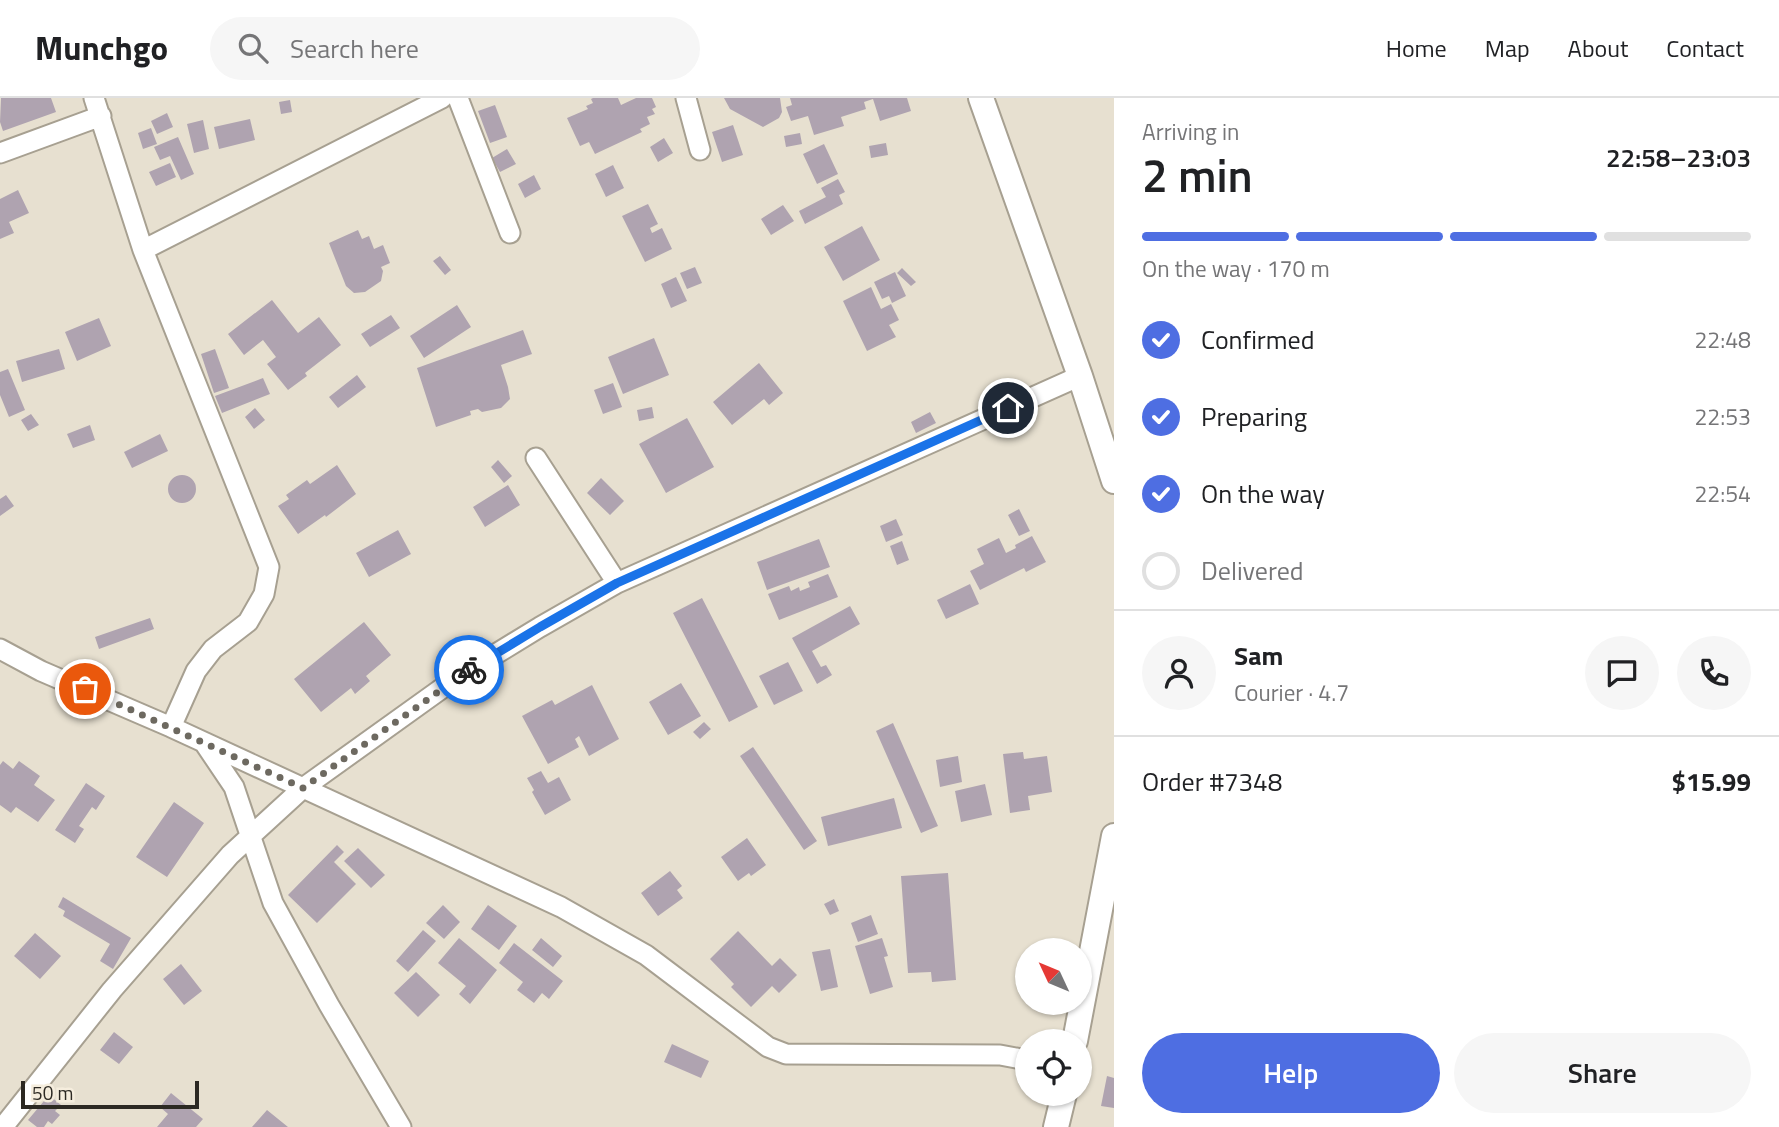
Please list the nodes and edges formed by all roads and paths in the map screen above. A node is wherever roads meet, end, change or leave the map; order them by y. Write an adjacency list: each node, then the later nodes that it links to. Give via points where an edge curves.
1 (442, 98): 9 (street)
2 (458, 98): 8 (street)
3 (686, 98): 6 (street)
4 (981, 98): 10 (street)
5 (98, 107): 7 (street); 9 (street)
6 (700, 150)
7 (0, 153)
8 (510, 233)
9 (143, 250): 15 (street, via 270,567 264,594 248,622 213,649 195,671)
10 (1080, 376): 12 (street); 13 (street)
11 (536, 458): 13 (street)
12 (1114, 481)
13 (617, 583): 17 (street, via 455,679)
14 (0, 649): 15 (street)
15 (171, 727): 16 (street)
16 (205, 743): 17 (street); 19 (street, via 242,807)
17 (303, 788): 19 (street); 21 (street, via 561,906 646,955 768,1047 786,1054)
18 (1114, 835): 20 (street)
19 (248, 836): 23 (street, via 112,990); 24 (street, via 272,903)
20 (1077, 1029)
21 (1015, 1058)
22 (1061, 1106): 25 (street)
23 (3, 1127)
24 (401, 1127)
25 (1056, 1127)

